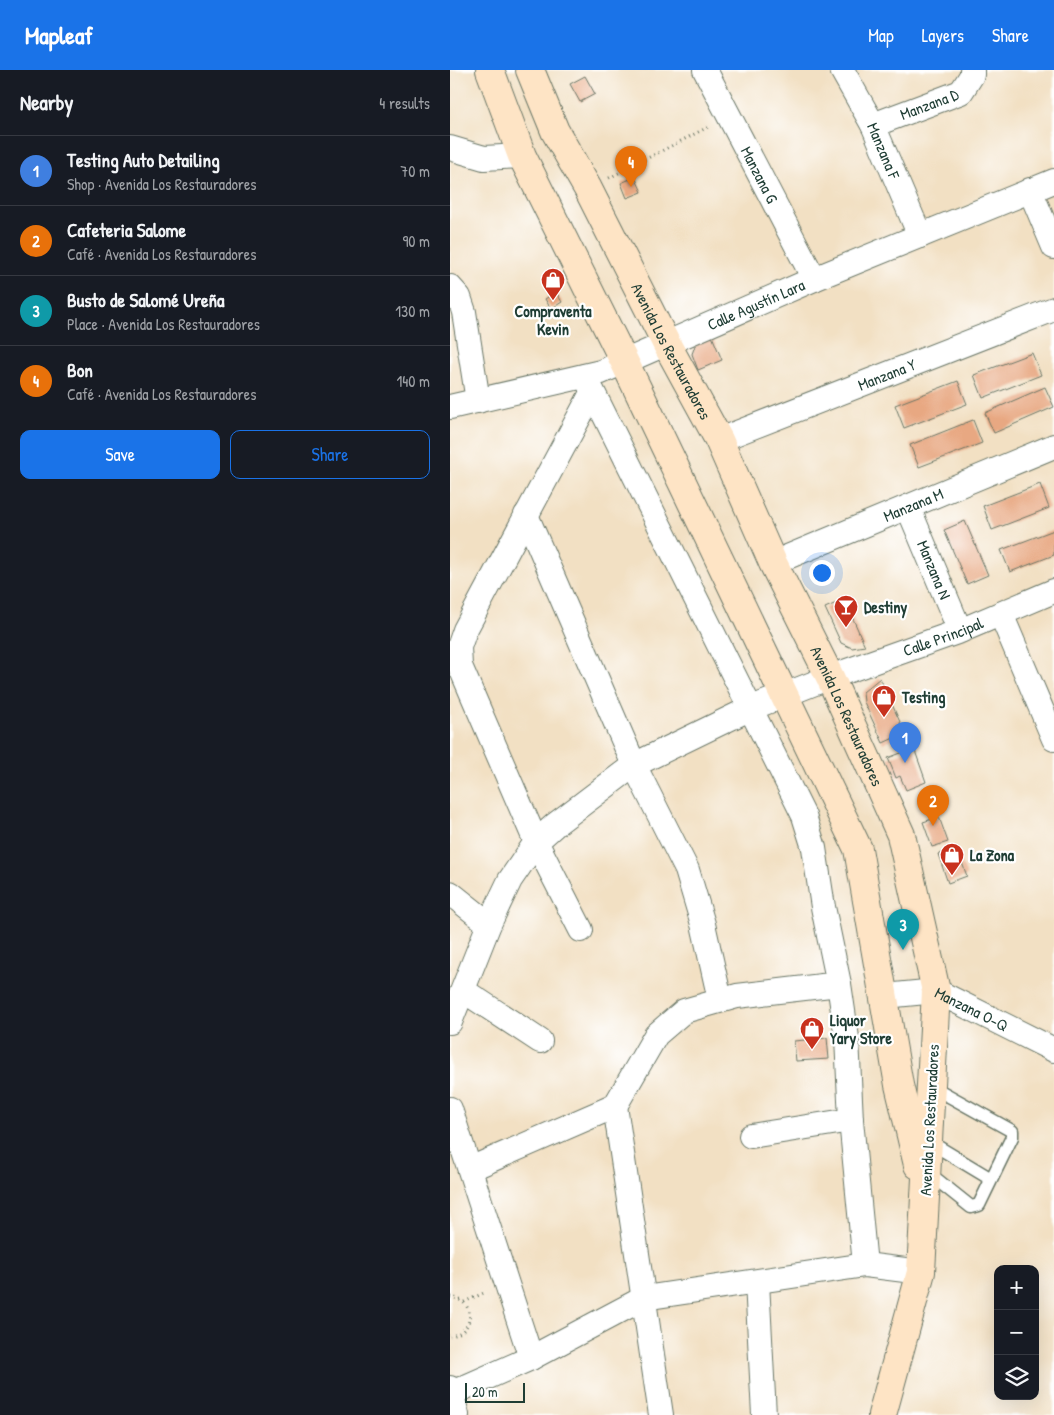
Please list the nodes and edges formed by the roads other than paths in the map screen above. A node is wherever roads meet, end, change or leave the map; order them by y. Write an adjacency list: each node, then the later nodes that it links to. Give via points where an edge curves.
1 (490, 70): 8 (street)
2 (530, 70): 16 (street, Avenida Los Restauradores, via 555,131 588,188)
3 (705, 70): 13 (street, Manzana G)
4 (842, 70): 6 (street, Manzana F)
5 (972, 70): 6 (street, Manzana D, via 961,92)
6 (873, 125): 11 (street, Manzana F)
7 (450, 148): 8 (street, via 484,158)
8 (522, 156): 17 (street)
9 (1054, 180): 10 (street, Calle Agustín Lara)
10 (1030, 190): 11 (street, Calle Agustín Lara); 12 (street)
11 (920, 236): 13 (street, Calle Agustín Lara)
12 (1054, 247)
13 (814, 279): 16 (street, Calle Agustín Lara)
14 (450, 287): 19 (street, via 464,312)
15 (1054, 309): 21 (street, Manzana Y)
16 (666, 343): 17 (street, Calle Agustín Lara); 21 (street, Avenida Los Restauradores)
17 (624, 361): 18 (street, Calle Agustín Lara, via 601,372); 30 (street)
18 (589, 384): 19 (street, Calle Agustín Lara); 24 (street); 31 (street)
19 (478, 401): 20 (street, Calle Agustín Lara)
20 (450, 407)
21 (719, 440): 25 (street, Avenida Los Restauradores)
22 (1054, 446): 23 (street, Manzana M)
23 (908, 507): 25 (street, Manzana M); 28 (street, Manzana N)
24 (526, 515): 33 (street); 34 (street, via 464,630 460,666)
25 (773, 563): 29 (street, Avenida Los Restauradores)
26 (1054, 591): 27 (street, Calle Principal)
27 (1002, 614): 28 (street, Calle Principal); 32 (street)
28 (960, 631): 29 (street, Calle Principal)
29 (830, 677): 30 (street, Calle Principal); 40 (street, Avenida Los Restauradores, via 901,835)
30 (784, 696): 31 (street, Calle Principal); 41 (street, via 858,849)
31 (749, 710): 33 (street, Calle Principal); 38 (street, via 806,824 814,848)
32 (1053, 736)
33 (634, 765): 34 (street, Calle Principal); 42 (street, via 687,870 704,924)
34 (536, 842): 36 (street, Calle Principal, via 510,880); 37 (street)
35 (450, 893): 36 (street)
36 (489, 924): 39 (street, Calle Principal)
37 (582, 930)
38 (839, 984): 42 (street); 49 (street, via 847,1038)
39 (464, 991): 43 (street, Calle Principal); 44 (street)
40 (936, 991): 41 (street, Manzana O-Q); 45 (street, Manzana O-Q); 46 (street, Avenida Los Restauradores)
41 (885, 996): 54 (street, via 900,1085)
42 (720, 1000): 47 (street, via 684,1010 656,1035)
43 (450, 1022)
44 (540, 1041)
45 (1054, 1050)
46 (931, 1086): 51 (street, Avenida Los Restauradores); 53 (lane, via 1012,1131)
47 (616, 1106): 52 (street); 58 (street)
48 (450, 1109): 52 (street)
49 (850, 1120): 50 (street); 55 (street)
50 (752, 1136)
51 (928, 1141): 53 (lane); 54 (street, Avenida Los Restauradores)
52 (470, 1169): 59 (street)
53 (991, 1179): 54 (lane, via 979,1205 971,1207)
54 (926, 1183): 56 (street, Avenida Los Restauradores)
55 (866, 1265): 56 (street); 57 (street)
56 (921, 1272): 63 (street, Avenida Los Restauradores)
57 (757, 1282): 58 (street); 62 (street)
58 (644, 1298): 59 (street); 61 (street)
59 (531, 1358): 60 (street)
60 (453, 1398)
61 (661, 1415)
62 (764, 1415)
63 (882, 1415)

